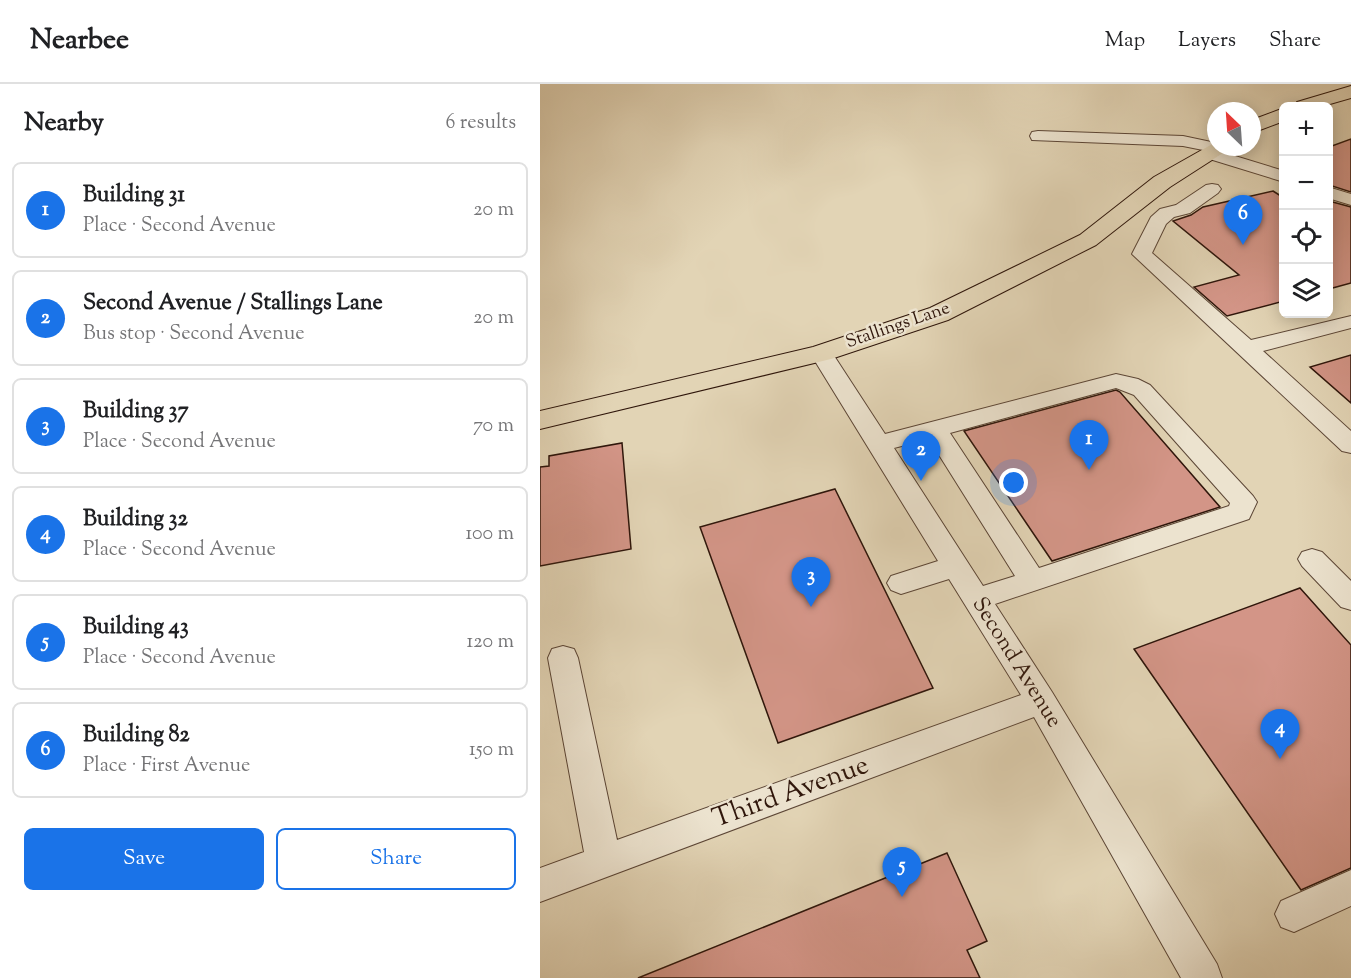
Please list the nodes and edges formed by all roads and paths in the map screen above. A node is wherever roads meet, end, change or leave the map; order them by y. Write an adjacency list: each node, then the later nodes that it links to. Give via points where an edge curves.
1 (1351, 92): 2 (main road)
2 (1317, 102)
3 (1279, 116): 4 (main road)
4 (1261, 123)
5 (1038, 136): 6 (street, via 1183,141)
6 (1207, 147)
7 (1207, 154): 15 (main road, Stallings Lane, via 1162,182 1088,240 939,314)
8 (1232, 156): 9 (street)
9 (1279, 175)
10 (1212, 189): 14 (street, via 1158,221 1142,254)
11 (1333, 193): 12 (street)
12 (1351, 200)
13 (1351, 322): 14 (street)
14 (1241, 350): 19 (street)
15 (821, 353): 16 (main road, Stallings Lane); 18 (street, Second Avenue)
16 (540, 420)
17 (935, 429): 18 (street); 22 (street); 22 (street, via 1116,381 1130,384 1142,390 1245,501 1240,512)
18 (879, 444): 21 (street, Second Avenue)
19 (1351, 445)
20 (1312, 559): 25 (street)
21 (956, 566): 23 (street); 24 (street, Second Avenue)
22 (1033, 581): 24 (street)
23 (902, 583)
24 (977, 599): 27 (street, Second Avenue)
25 (1351, 599)
26 (563, 658): 28 (street)
27 (1041, 701): 28 (street, Third Avenue); 32 (street, Second Avenue)
28 (604, 862): 29 (street, Third Avenue)
29 (540, 885)
30 (1351, 887): 31 (street)
31 (1294, 914)
32 (1203, 978)

